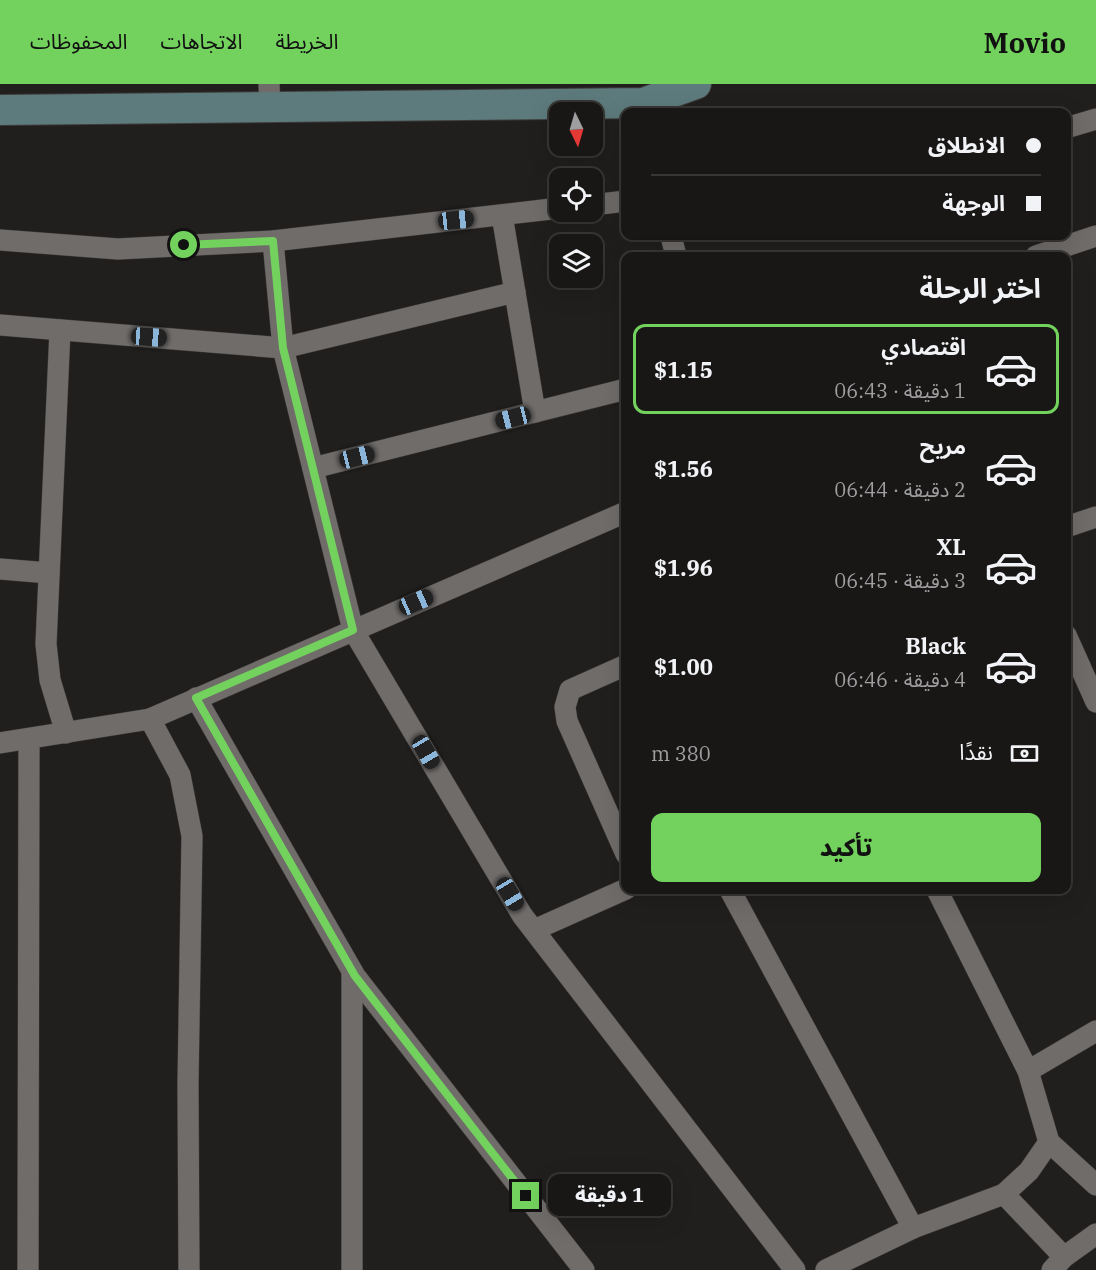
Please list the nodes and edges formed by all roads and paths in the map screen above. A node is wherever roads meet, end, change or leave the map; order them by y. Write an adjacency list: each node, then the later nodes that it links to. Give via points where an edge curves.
1 (696, 84): 4 (street)
2 (462, 95): 3 (street); 4 (street)
3 (269, 96): 5 (street)
4 (644, 108)
5 (0, 111)
6 (1096, 119): 7 (street)
7 (1071, 126)
8 (621, 202): 9 (street)
9 (603, 204)
10 (549, 209): 11 (street)
11 (502, 215): 14 (street); 16 (street)
12 (1096, 236): 15 (street)
13 (0, 240): 14 (street, via 118,249)
14 (273, 241): 19 (street)
15 (1048, 252)
16 (515, 292): 19 (street); 21 (street)
17 (0, 325): 18 (street)
18 (60, 330): 19 (street); 27 (street)
19 (283, 348): 22 (street)
20 (621, 391): 21 (street)
21 (535, 412): 22 (street)
22 (313, 468): 28 (street)
23 (621, 514): 28 (street)
24 (1096, 517): 25 (street)
25 (1071, 525)
26 (0, 569): 27 (street)
27 (49, 573): 34 (street, via 47,653 50,680)
28 (353, 630): 31 (street); 41 (street)
29 (1071, 646): 32 (street)
30 (621, 667): 37 (street, via 570,690 565,707 567,721)
31 (196, 698): 33 (street); 42 (street)
32 (1096, 702)
33 (150, 719): 34 (street); 52 (street, via 180,775 192,836)
34 (66, 733): 35 (street)
35 (29, 739): 36 (street); 51 (street)
36 (0, 743)
37 (621, 843)
38 (621, 891): 41 (street)
39 (732, 894): 48 (street)
40 (939, 894): 44 (street)
41 (534, 930): 55 (street)
42 (352, 971): 53 (street); 54 (street)
43 (1096, 1031): 44 (street)
44 (1029, 1071): 45 (street)
45 (1049, 1142): 46 (street); 47 (street, via 1029,1171)
46 (1096, 1185)
47 (1004, 1194): 48 (street); 50 (street)
48 (913, 1228): 56 (street)
49 (1096, 1234): 50 (street)
50 (1058, 1264)
51 (28, 1270)
52 (189, 1270)
53 (352, 1270)
54 (584, 1270)
55 (795, 1270)
56 (826, 1270)

